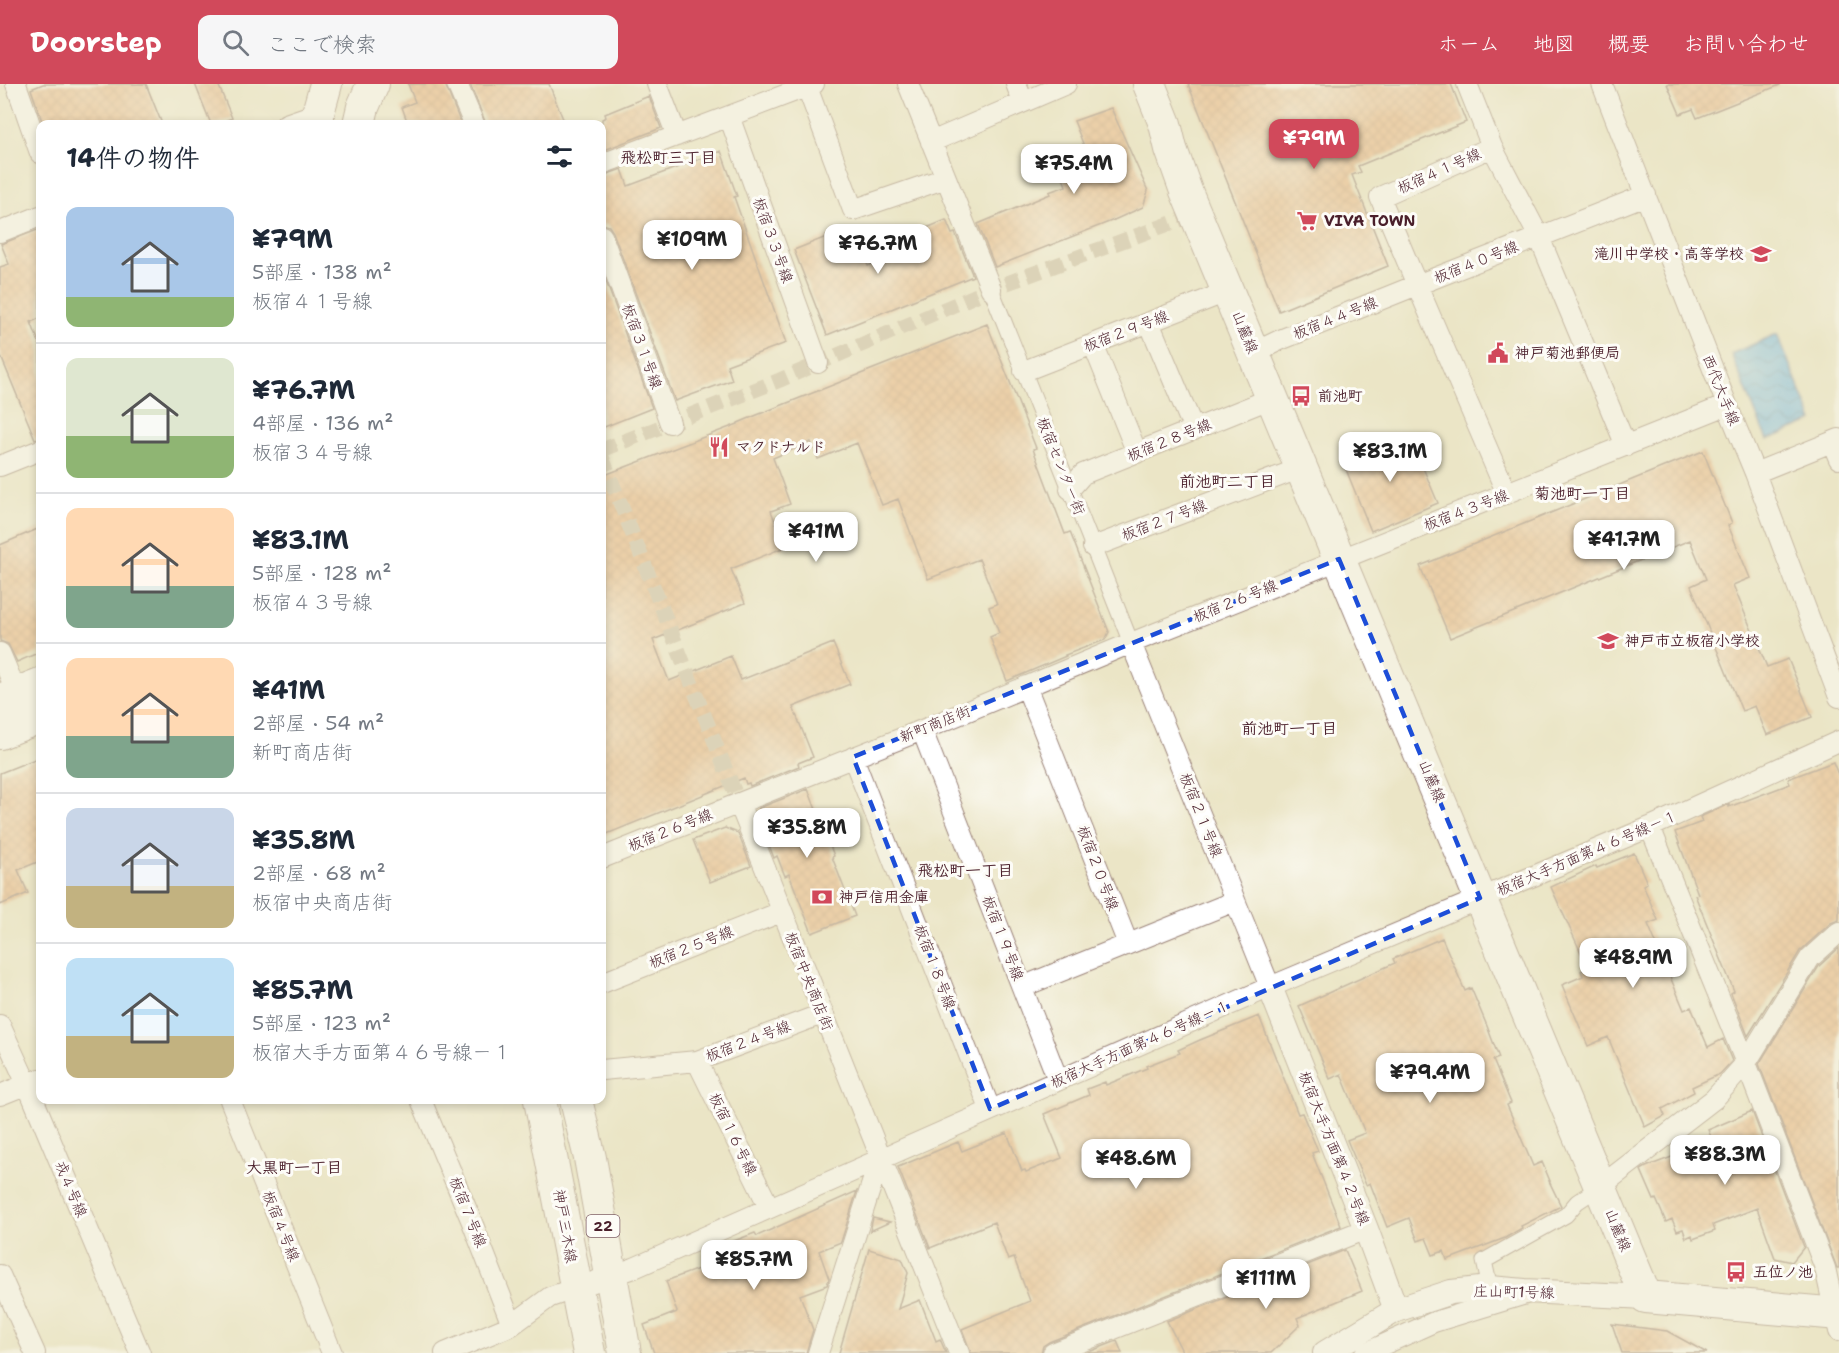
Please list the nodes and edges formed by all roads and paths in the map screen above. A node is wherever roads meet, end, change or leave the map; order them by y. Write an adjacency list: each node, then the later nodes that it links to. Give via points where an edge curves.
1 (16, 84): 16 (street)
2 (457, 84): 14 (street)
3 (657, 84): 15 (street)
4 (908, 84): 17 (street)
5 (1066, 84): 10 (street)
6 (1149, 84): 28 (main road, 山麓線, via 1177,169)
7 (1467, 84): 18 (street, 板宿４１号線)
8 (1602, 84): 21 (street, 西代大手線)
9 (810, 85): 12 (street); 20 (street, via 854,210)
10 (1020, 93): 17 (street)
11 (321, 107): 13 (street)
12 (729, 116): 15 (street); 32 (street, 板宿３３号線)
13 (294, 120)
14 (472, 120)
15 (677, 136): 19 (street)
16 (36, 142)
17 (931, 142): 20 (street)
18 (1492, 147): 24 (street); 26 (street, 板宿４１号線, via 1380,197)
19 (606, 163)
20 (946, 178): 27 (street)
21 (1646, 195): 24 (street, 板宿４０号線); 35 (street, 西代大手線)
22 (36, 218): 23 (street)
23 (0, 232)
24 (1539, 237): 26 (street, 板宿４０号線); 38 (street)
25 (606, 247): 36 (street, 板宿３１号線)
26 (1418, 285): 31 (street, 板宿４４号線); 46 (street, 板宿４０号線)
27 (991, 289): 33 (street, 板宿センター街)
28 (1228, 291): 29 (street, 板宿２９号線); 31 (main road, 山麓線)
29 (1149, 322): 30 (street, 板宿２９号線); 37 (street)
30 (1093, 344): 33 (street, 板宿２９号線); 41 (street)
31 (1253, 352): 34 (main road, 山麓線)
32 (818, 363)
33 (1023, 371): 45 (street, 板宿センター街)
34 (1272, 398): 37 (street, 板宿２８号線); 43 (main road, 山麓線)
35 (1727, 405): 38 (street, 板宿４３号線); 44 (street, 西代大手線)
36 (670, 423)
37 (1194, 430): 41 (street, 板宿２８号線)
38 (1626, 446): 46 (street, 板宿４３号線)
39 (1837, 447): 44 (street)
40 (36, 452): 42 (street)
41 (1137, 453): 45 (street, 板宿２８号線, via 1083,474)
42 (0, 466)
43 (1301, 468): 47 (street, 板宿２７号線); 48 (main road, 山麓線)
44 (1755, 472): 53 (street, 西代大手線)
45 (1071, 489): 47 (street, 板宿センター街)
46 (1507, 494): 48 (street, 板宿４３号線)
47 (1094, 547): 49 (street, 板宿センター街)
48 (1339, 559): 49 (street, 板宿２６号線); 62 (main road, 山麓線)
49 (1131, 643): 51 (street, 新町商店街); 63 (street, 板宿２１号線)
50 (0, 653): 52 (street)
51 (1026, 686): 55 (street, 新町商店街); 66 (street, 板宿２０号線)
52 (19, 692)
53 (1839, 697)
54 (36, 719): 56 (main road)
55 (922, 730): 58 (street, 新町商店街); 68 (street, 板宿１９号線)
56 (0, 734)
57 (1839, 741): 60 (street, 板宿大手方面第４６号線－１)
58 (853, 757): 59 (street, 新町商店街); 83 (street, 板宿１８号線)
59 (739, 803): 61 (street, 板宿２６号線); 64 (street, 板宿中央商店街)
60 (1650, 827): 62 (street, 板宿大手方面第４６号線－１); 73 (street)
61 (606, 856)
62 (1480, 898): 69 (street, 板宿大手方面第４６号線－１); 85 (main road, 山麓線)
63 (1235, 901): 66 (street); 69 (street, 板宿２１号線)
64 (781, 912): 67 (street, 板宿２５号線); 70 (street, 板宿中央商店街)
65 (1839, 932): 73 (street, via 1810,958)
66 (1128, 944): 68 (street)
67 (606, 981)
68 (1022, 987): 75 (street, 板宿１９号線)
69 (1270, 987): 75 (street, 板宿大手方面第４６号線－１); 87 (street, 板宿大手方面第４２号線)
70 (822, 1014): 72 (street, 板宿２４号線); 84 (street, 板宿中央商店街)
71 (0, 1025): 76 (street, 戎４号線)
72 (697, 1061): 74 (street, 板宿２４号線); 86 (street, 板宿１６号線)
73 (1746, 1063): 85 (street, via 1714,1099); 96 (street, via 1825,1268)
74 (606, 1070)
75 (1058, 1080): 83 (street, 板宿大手方面第４６号線－１)
76 (34, 1082): 77 (street)
77 (0, 1095)
78 (43, 1104): 99 (street, 戎４号線)
79 (232, 1104): 100 (street, 板宿４号線)
80 (423, 1104): 97 (street, 板宿７号線)
81 (541, 1104): 90 (main road, 神戸三木線 / 22)
82 (577, 1104): 89 (main road, 22)
83 (990, 1109): 84 (street, 板宿大手方面第４６号線－１)
84 (880, 1158): 86 (street, 板宿大手方面第４６号線－１); 104 (street); 105 (street, 板宿中央商店街)
85 (1601, 1186): 91 (street, via 1576,1202 1566,1215 1484,1261); 93 (main road, 山麓線)
86 (769, 1207): 89 (street, 板宿大手方面第４６号線－１)
87 (1366, 1229): 95 (street, 板宿大手方面第４２号線); 106 (street)
88 (0, 1275): 94 (street)
89 (612, 1275): 90 (street, 板宿大手方面第４６号線－１); 103 (main road, 22)
90 (576, 1287): 97 (street, 板宿大手方面第４６号線－１, via 550,1297); 102 (main road, 神戸三木線 / 22)
91 (1490, 1288): 92 (street, 庄山町1号線); 95 (street, 庄山町1号線, via 1451,1292)
92 (1534, 1291): 93 (street, 庄山町1号線); 108 (street, via 1434,1322)
93 (1646, 1297): 96 (main road)
94 (6, 1305): 98 (street)
95 (1396, 1310): 107 (street, 庄山町1号線)
96 (1838, 1320)
97 (512, 1325): 101 (street, 板宿大手方面第４６号線－１)
98 (35, 1353)
99 (140, 1353)
100 (332, 1353)
101 (445, 1353)
102 (589, 1353)
103 (625, 1353)
104 (818, 1353)
105 (959, 1353)
106 (1053, 1353)
107 (1325, 1353)
108 (1365, 1353)

